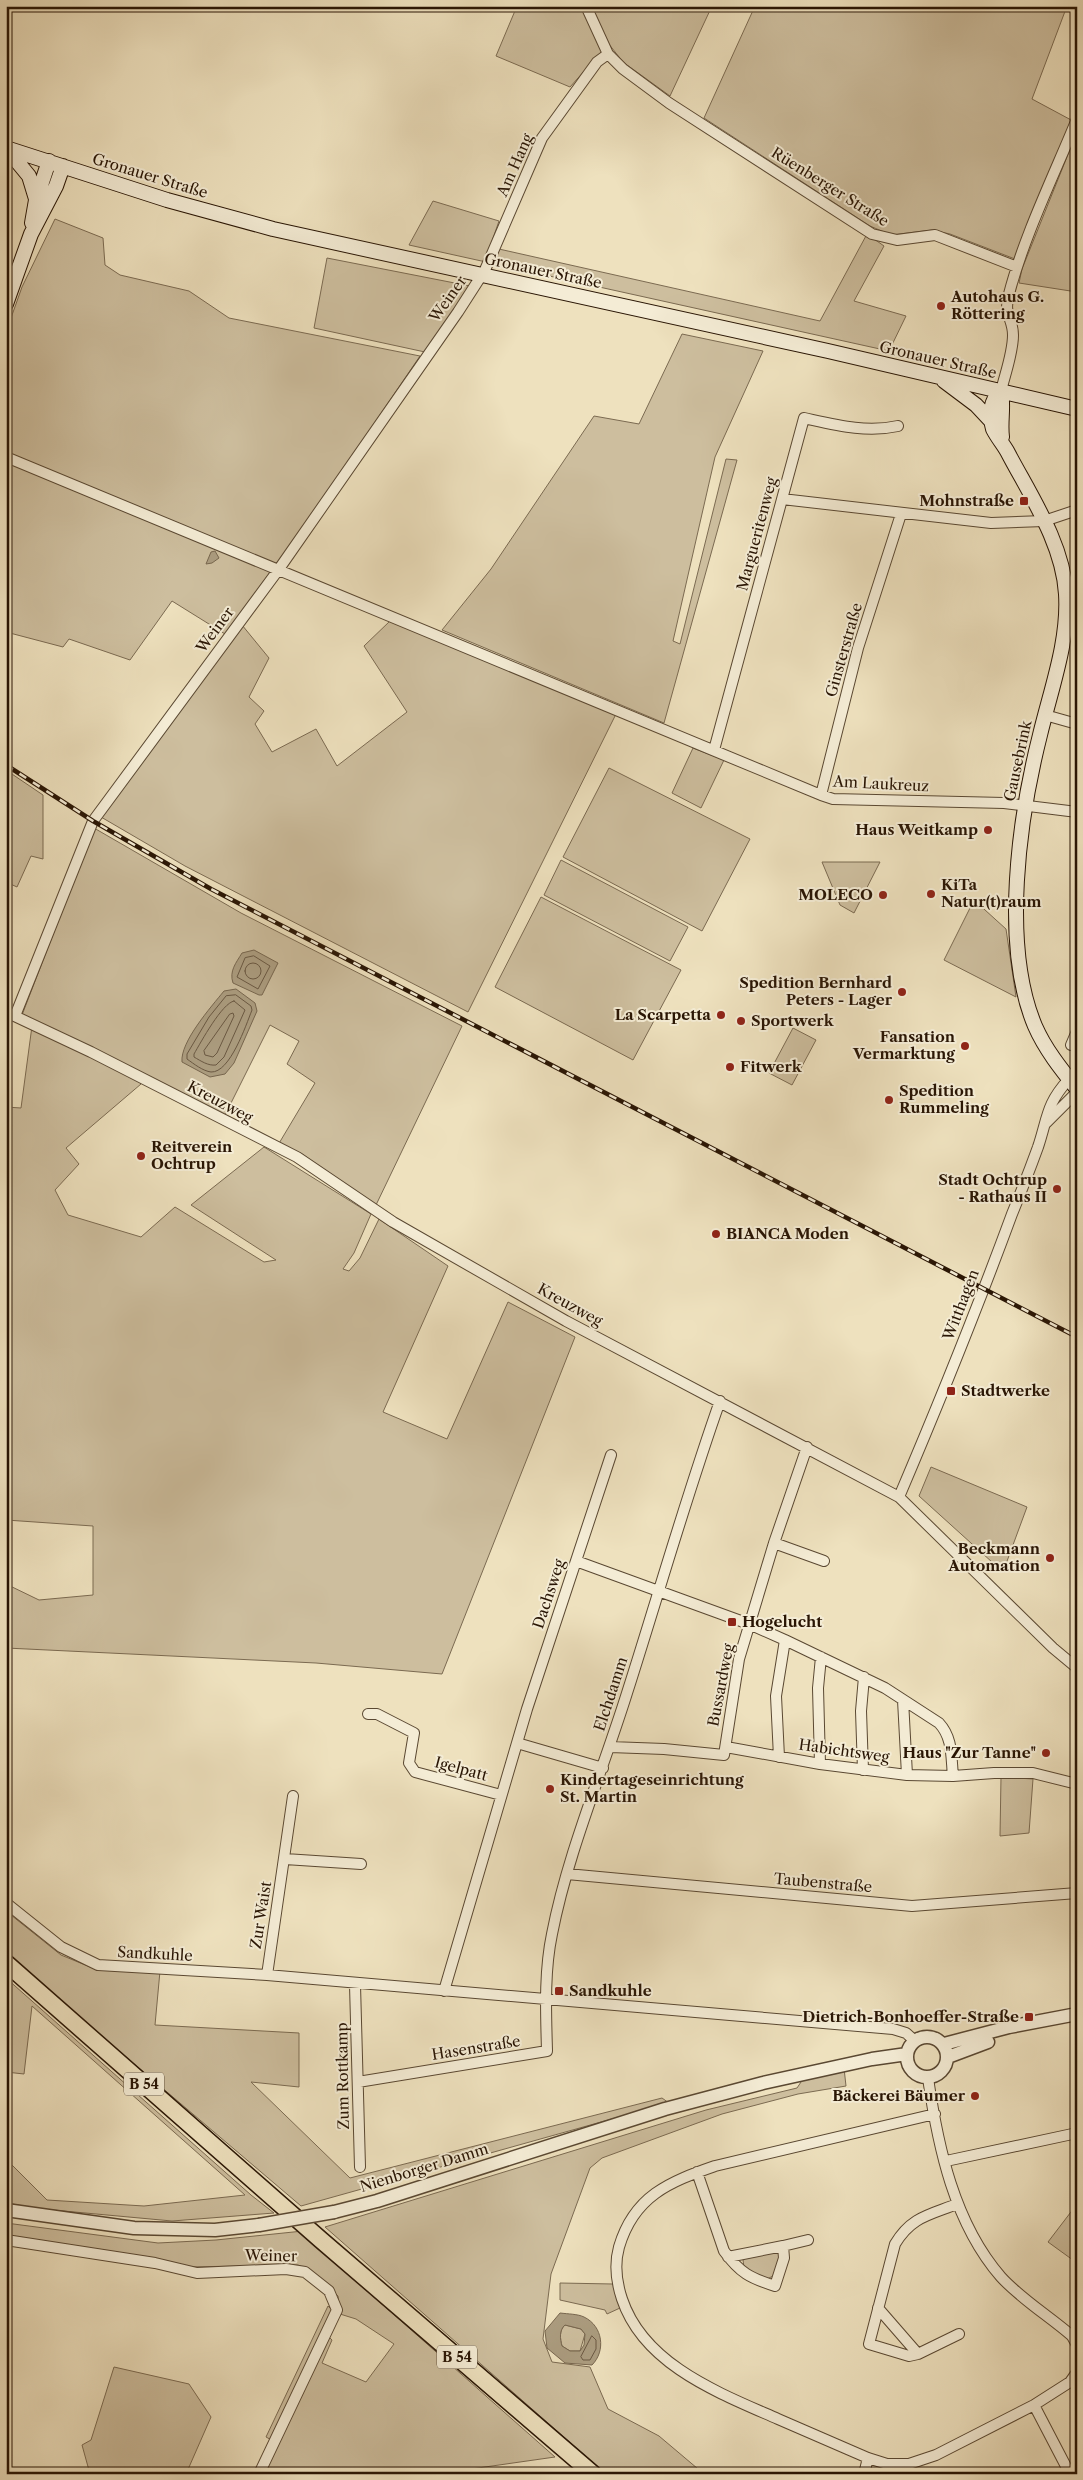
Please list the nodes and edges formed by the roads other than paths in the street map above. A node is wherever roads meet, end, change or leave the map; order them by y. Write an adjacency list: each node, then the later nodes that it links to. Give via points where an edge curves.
1 (586, 6): 2 (street, Rüenberger Straße)
2 (608, 54): 9 (street, Rüenberger Straße, via 669,103 872,234 897,240 935,235); 10 (street, Am Hang, via 598,62 542,138)
3 (1077, 119): 9 (street)
4 (6, 148): 5 (main road, Gronauer Straße); 7 (main road, via 29,176)
5 (49, 161): 6 (main road, Gronauer Straße); 7 (main road)
6 (63, 166): 8 (main road); 10 (main road, Gronauer Straße, via 166,200 274,229)
7 (36, 200): 8 (main road)
8 (31, 234): 11 (main road)
9 (1017, 267): 13 (street, via 1006,306 1013,326 1013,338)
10 (482, 274): 12 (main road, Gronauer Straße); 23 (street, Weiner)
11 (6, 304)
12 (939, 378): 13 (main road, Gronauer Straße); 15 (main road, Gausebrink, via 976,405)
13 (1001, 391): 14 (main road, Gronauer Straße); 15 (main road, via 994,397); 17 (main road, Gausebrink)
14 (1077, 409)
15 (991, 421): 17 (main road, Gausebrink, via 996,436)
16 (898, 426): 19 (street, Margueritenweg, via 879,430 858,429 804,418)
17 (1002, 442): 22 (main road, Gausebrink)
18 (6, 457): 23 (street, Am Laukreuz)
19 (782, 499): 21 (street); 26 (street, Margueritenweg)
20 (1077, 510): 22 (street)
21 (901, 514): 22 (street, via 991,523); 27 (street, Ginsterstraße, via 858,648)
22 (1044, 522): 24 (main road, Gausebrink, via 1061,564 1066,600 1063,641)
23 (279, 569): 26 (street, Am Laukreuz); 30 (street, Weiner, via 93,821)
24 (1045, 715): 25 (street); 28 (main road, Gausebrink)
25 (1077, 724)
26 (714, 750): 27 (street, Am Laukreuz)
27 (821, 795): 28 (street, Am Laukreuz, via 833,799)
28 (1025, 805): 29 (street, Am Laukreuz); 33 (main road, Gausebrink, via 1016,921 1021,984 1045,1046)
29 (1077, 812)
30 (10, 1014): 35 (street, Kreuzweg, via 297,1157 416,1236 566,1321)
31 (1077, 1031): 32 (street)
32 (1071, 1046)
33 (1074, 1086): 34 (street, Witthagen); 34 (street, Witthagen, via 1054,1097 1046,1114)
34 (1046, 1123): 38 (street, Witthagen, via 977,1308)
35 (720, 1401): 36 (street, Kreuzweg); 42 (street, Elchdamm)
36 (807, 1447): 38 (street, Kreuzweg); 39 (street, Bussardweg)
37 (612, 1455): 40 (street, Dachsweg)
38 (899, 1497): 46 (street, Kreuzweg)
39 (774, 1543): 41 (street); 43 (street, Bussardweg)
40 (576, 1560): 42 (street); 50 (street, Dachsweg)
41 (824, 1561)
42 (660, 1591): 43 (street); 51 (street, Elchdamm)
43 (750, 1624): 44 (street); 52 (street, Bussardweg, via 733,1690)
44 (784, 1640): 45 (street); 53 (street, via 776,1696)
45 (821, 1657): 47 (street); 54 (street, via 818,1688)
46 (1077, 1668)
47 (864, 1677): 48 (street); 56 (street, via 861,1711)
48 (903, 1700): 57 (street); 58 (street, via 945,1730 950,1739)
49 (368, 1714): 60 (street, Igelpatt, via 377,1714 414,1733 409,1763 415,1772)
50 (517, 1744): 55 (street); 60 (street, Dachsweg)
51 (610, 1747): 52 (street, via 664,1748 724,1755); 55 (street, Elchdamm)
52 (726, 1747): 53 (street, Habichtsweg)
53 (779, 1757): 54 (street, Habichtsweg)
54 (820, 1764): 56 (street, Habichtsweg)
55 (603, 1768): 64 (street, Elchdamm)
56 (863, 1770): 57 (street, Habichtsweg)
57 (907, 1775): 58 (street, Habichtsweg)
58 (953, 1776): 59 (street, Habichtsweg, via 1033,1773)
59 (1077, 1784)
60 (501, 1795): 70 (street, Dachsweg)
61 (293, 1796): 62 (street, Zur Waist)
62 (285, 1859): 63 (street); 68 (street, Zur Waist)
63 (361, 1864)
64 (567, 1874): 65 (street, Taubenstraße, via 912,1906); 71 (street, Elchdamm, via 551,1936)
65 (1077, 1893)
66 (6, 1903): 68 (street, Sandkuhle, via 61,1947 98,1966)
67 (6, 1963): 99 (highway, B 54, via 320,2240)
68 (267, 1975): 69 (street, Sandkuhle)
69 (355, 1985): 70 (street, Sandkuhle); 79 (street, Zum Rottkamp)
70 (444, 1991): 71 (street, Sandkuhle)
71 (546, 1998): 74 (street, Sandkuhle, via 894,2029); 79 (street, Hasenstraße, via 547,2051)
72 (1077, 2014): 73 (street)
73 (1030, 2024): 75 (street); 76 (street)
74 (915, 2041): 75 (street, via 926,2037); 77 (street)
75 (944, 2044): 76 (street)
76 (948, 2057): 78 (street, via 943,2071)
77 (908, 2060): 78 (street, via 917,2075); 86 (street, Nienborger Damm, bridge, via 842,2065 762,2083 665,2109 377,2201 259,2225 215,2230 142,2228)
78 (928, 2078): 80 (street)
79 (358, 2082): 83 (street, Zum Rottkamp)
80 (935, 2114): 82 (street); 84 (street)
81 (1077, 2133): 82 (street)
82 (946, 2161): 85 (street)
83 (360, 2167)
84 (697, 2172): 90 (street, via 718,2239); 97 (street, via 655,2191 623,2232 616,2258 617,2283 627,2315 657,2352 709,2388)
85 (957, 2204): 91 (street, via 914,2221 902,2233 895,2244); 93 (street, via 975,2240 1002,2277 1072,2336)
86 (6, 2210)
87 (6, 2240): 98 (street, Weiner, via 155,2263 197,2273 286,2269 305,2272 329,2291 337,2310)
88 (808, 2240): 89 (street)
89 (784, 2246): 90 (street); 90 (street, via 784,2258 775,2286 747,2277)
90 (728, 2257)
91 (878, 2308): 94 (street); 94 (street, via 870,2344 909,2356)
92 (959, 2334): 94 (street)
93 (1077, 2345)
94 (918, 2354)
95 (1077, 2372): 96 (street, via 1070,2382)
96 (1034, 2405): 97 (street, via 919,2461 899,2465); 101 (street)
97 (868, 2458): 100 (street)
98 (259, 2474)
99 (593, 2474)
100 (864, 2474)
101 (1070, 2474)

